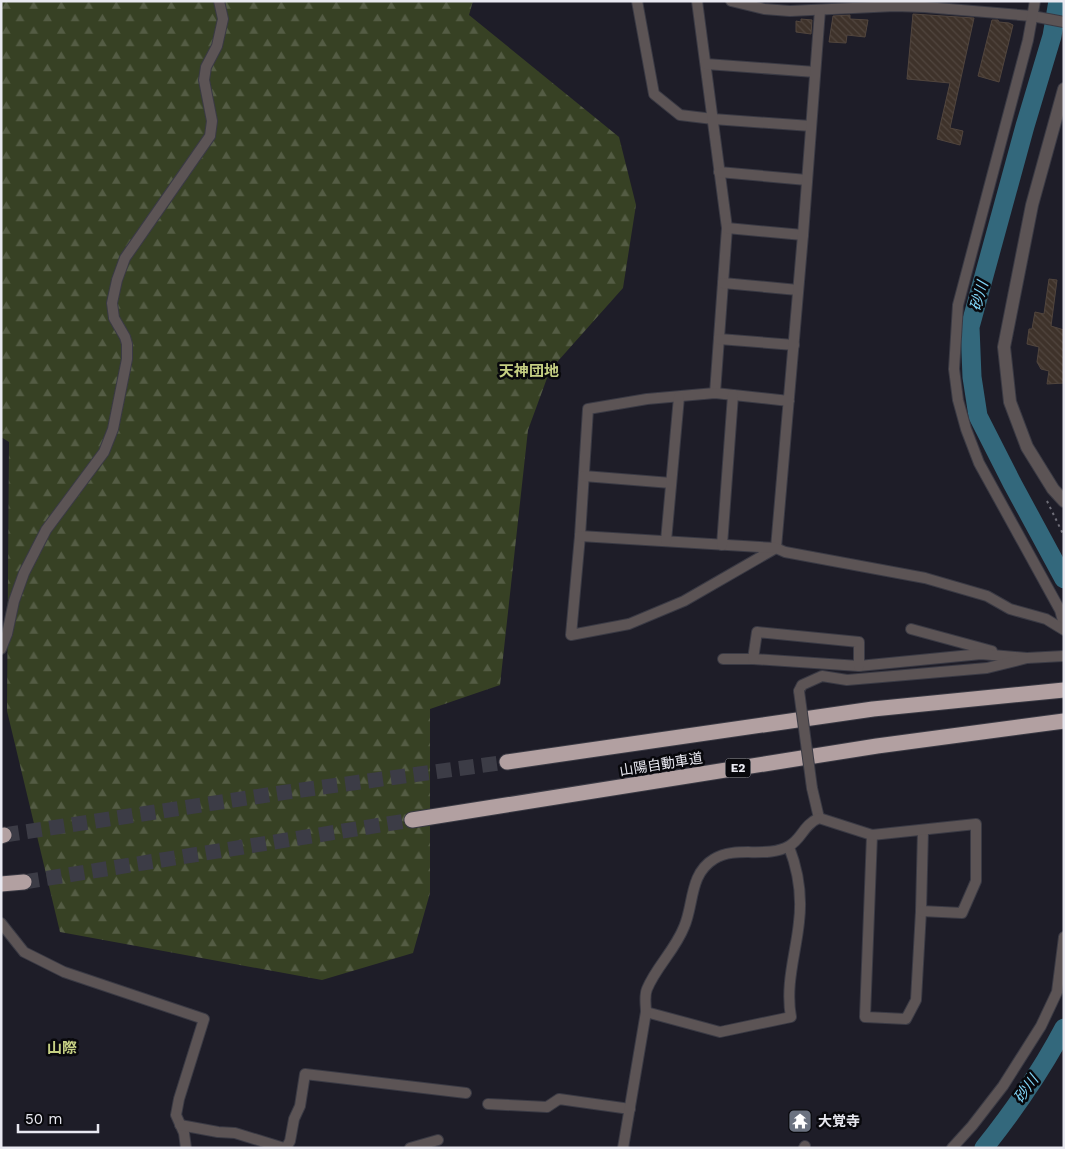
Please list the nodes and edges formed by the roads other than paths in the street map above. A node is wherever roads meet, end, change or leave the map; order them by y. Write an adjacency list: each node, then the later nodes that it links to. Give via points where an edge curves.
1 (219, 1): 36 (street, via 223,19 204,80 212,121 210,136 125,258 117,280 112,303 114,318 127,344 112,429 104,452 46,530 24,573)
2 (638, 1): 13 (street, via 654,94 680,115)
3 (697, 1): 10 (street)
4 (732, 1): 7 (street, via 764,9)
5 (1035, 1): 8 (street)
6 (857, 4): 7 (street); 8 (street)
7 (820, 10): 11 (street)
8 (1035, 16): 9 (street); 35 (street, via 958,305 954,369 958,400 979,463 1060,610)
9 (1064, 22)
10 (706, 64): 11 (street); 13 (street)
11 (815, 72): 14 (street)
12 (1064, 89): 29 (street, via 1032,205 1004,347 1010,402 1027,447)
13 (713, 119): 14 (street); 15 (street)
14 (811, 126): 16 (street)
15 (719, 172): 16 (street); 17 (street)
16 (807, 180): 18 (street)
17 (727, 228): 18 (street); 19 (street)
18 (803, 235): 20 (street)
19 (723, 284): 20 (street); 21 (street)
20 (798, 290): 22 (street)
21 (719, 338): 22 (street); 23 (street)
22 (794, 345): 26 (street)
23 (715, 393): 24 (street); 25 (street)
24 (733, 395): 26 (street); 32 (street)
25 (678, 397): 27 (street, via 588,410); 28 (street)
26 (788, 401): 33 (street)
27 (584, 476): 28 (street); 30 (street)
28 (671, 483): 31 (street)
29 (1064, 501)
30 (580, 536): 31 (street); 33 (street, via 571,635 629,624 674,605)
31 (666, 541): 32 (street)
32 (722, 545): 33 (street)
33 (776, 548): 35 (street, via 924,578 987,596 1010,609 1046,619)
34 (911, 629): 37 (street)
35 (1063, 629)
36 (1, 649)
37 (1001, 655): 39 (street); 42 (street)
38 (1064, 656): 39 (street)
39 (1027, 658): 46 (street, bridge, via 978,669 847,680 822,676 802,684 799,691)
40 (723, 659): 41 (street)
41 (753, 659): 42 (street); 42 (street, via 757,632 859,642)
42 (858, 666)
43 (1064, 690): 45 (highway, 山陽自動車道, via 873,710)
44 (1064, 722): 47 (highway, 山陽自動車道 / E2, via 876,746)
45 (507, 762)
46 (819, 818): 49 (street); 50 (street, via 810,822)
47 (412, 820)
48 (923, 830): 49 (street); 53 (street); 53 (street, via 976,824 976,881 962,913)
49 (872, 835): 53 (street, via 865,1017 906,1019 916,1000)
50 (789, 847): 56 (street, via 730,853 714,859 703,869 694,884 685,925 646,992); 56 (street, via 798,877 800,910 791,967 791,1016 720,1032)
51 (24, 882): 52 (highway)
52 (1, 884)
53 (922, 911)
54 (1, 923): 60 (street, via 24,952 64,972 204,1019 179,1099 176,1115)
55 (1064, 937): 66 (street, via 1056,992 1045,1019 1003,1086)
56 (646, 1012): 59 (street)
57 (466, 1093): 63 (street, via 305,1074 300,1106)
58 (488, 1104): 59 (street, via 547,1107 559,1099)
59 (630, 1109): 65 (street)
60 (180, 1125): 62 (street); 63 (street, via 235,1134)
61 (438, 1140): 64 (street)
62 (186, 1148)
63 (285, 1148)
64 (410, 1148)
65 (623, 1148)
66 (952, 1148)

